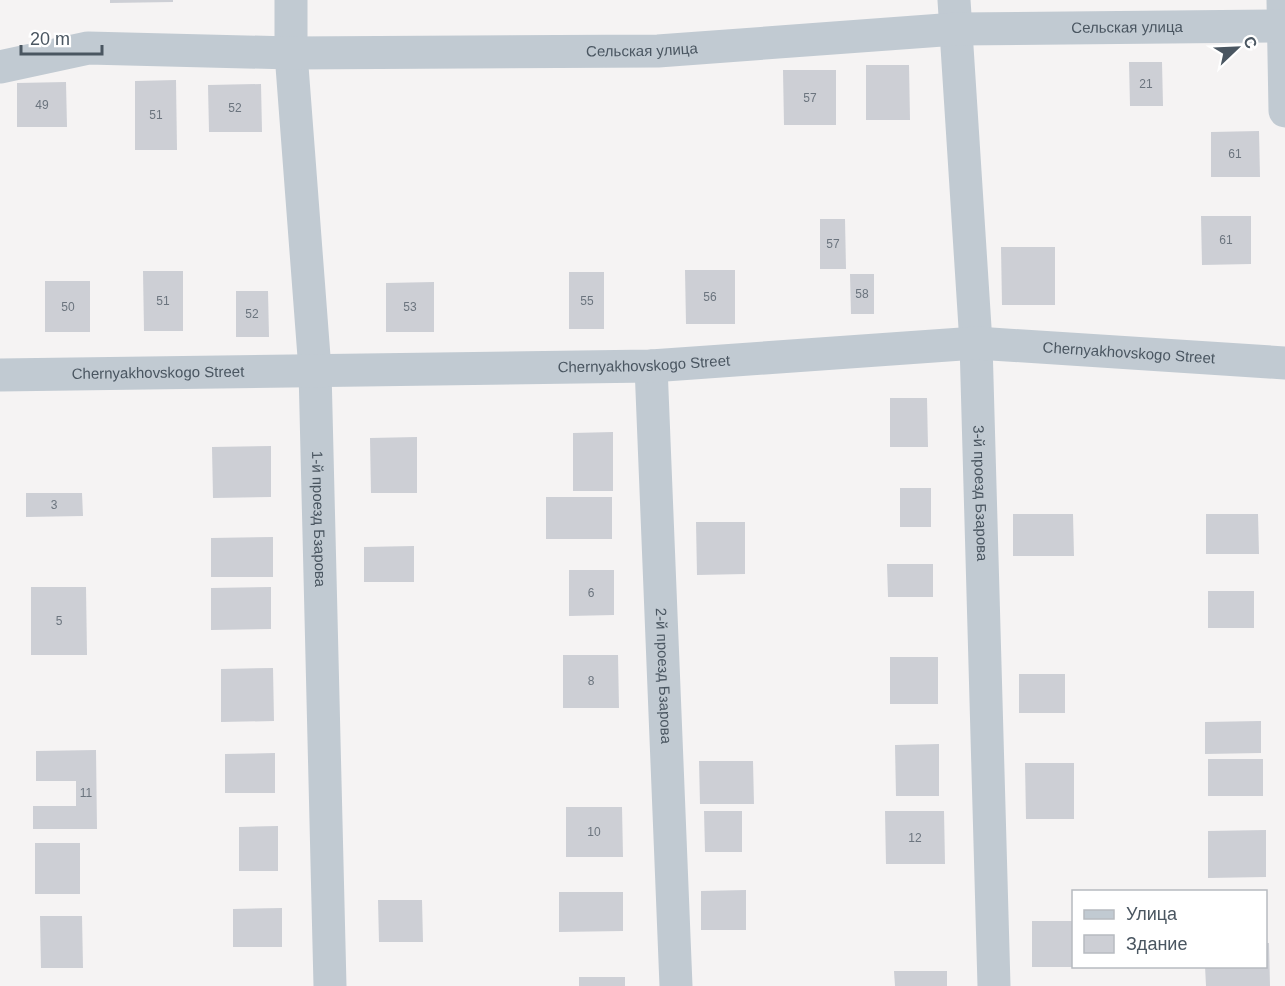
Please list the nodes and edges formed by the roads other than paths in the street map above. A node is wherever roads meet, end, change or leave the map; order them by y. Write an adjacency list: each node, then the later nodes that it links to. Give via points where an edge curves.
1 (291, 0): 4 (street, 1-й проезд Бзарова)
2 (955, 15): 3 (street, Сельская улица); 4 (street, Сельская улица, via 658,51); 7 (street, 3-й проезд Бзарова)
3 (1284, 17): 6 (street)
4 (291, 53): 5 (street, Сельская улица, via 88,48); 10 (street, 1-й проезд Бзарова)
5 (0, 67)
6 (1285, 111)
7 (976, 343): 8 (street, Chernyakhovskogo Street); 9 (street, Chernyakhovskogo Street); 14 (street, 3-й проезд Бзарова)
8 (1285, 363)
9 (651, 366): 10 (street, Chernyakhovskogo Street); 13 (street, 2-й проезд Бзарова)
10 (315, 370): 11 (street, Chernyakhovskogo Street); 12 (street, 1-й проезд Бзарова)
11 (0, 375)
12 (330, 986)
13 (676, 986)
14 (994, 986)

